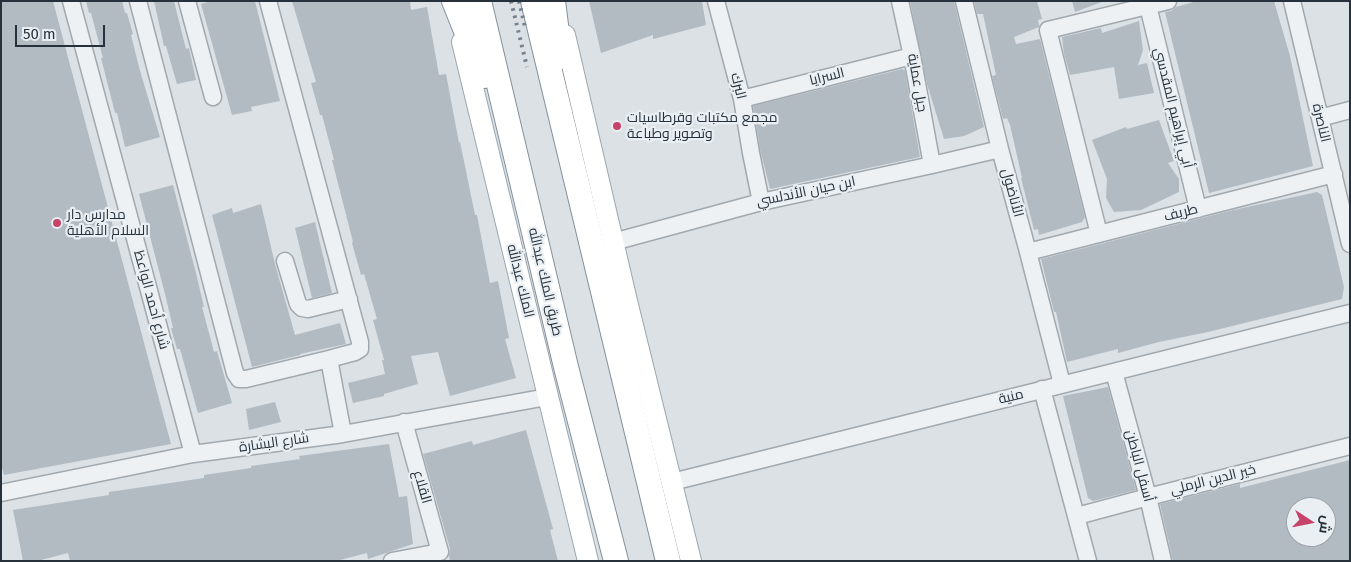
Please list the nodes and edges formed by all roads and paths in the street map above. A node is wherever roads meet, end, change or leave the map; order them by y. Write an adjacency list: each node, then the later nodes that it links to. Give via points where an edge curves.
1 (71, 1): 42 (street, شارع أحمد الواعظ)
2 (138, 1): 32 (street, via 235,373 239,379 246,379)
3 (186, 1): 16 (street)
4 (268, 1): 30 (street)
5 (453, 1): 34 (highway, via 482,68 544,318); 38 (main road, الملك عبدالله)
6 (479, 1): 34 (highway, طريق الملك عبدالله)
7 (533, 1): 33 (highway)
8 (555, 1): 26 (main road); 33 (highway, via 565,94 611,293)
9 (716, 1): 17 (street, البرك)
10 (900, 1): 15 (street, جبل عماية)
11 (964, 1): 20 (street, الأناضول)
12 (1168, 1): 14 (street)
13 (1292, 1): 19 (street, الناصرة)
14 (1148, 6): 24 (street, أبي إبراهيم المقدسي); 25 (street, via 1048,30)
15 (912, 56): 17 (street, السرايا); 21 (street, جبل عماية)
16 (213, 97)
17 (742, 98): 23 (street, البرك)
18 (1350, 110): 19 (street)
19 (1320, 118): 22 (street, الناصرة)
20 (1000, 148): 21 (street, ابن حيان الأندلسي); 28 (street, الأناضول)
21 (932, 165): 23 (street, ابن حيان الأندلسي)
22 (1334, 174): 24 (street, طريف); 27 (street, الناصرة)
23 (762, 202): 26 (street, ابن حيان الأندلسي)
24 (1198, 209): 25 (street, طريف)
25 (1099, 234): 28 (street, طريف)
26 (613, 242): 43 (main road)
27 (1350, 244)
28 (1028, 252): 36 (street, الأناضول)
29 (286, 261): 30 (street, via 302,308)
30 (349, 299): 32 (street, via 360,349)
31 (1350, 313): 35 (street, منية)
32 (330, 359): 40 (street)
33 (619, 360): 51 (highway)
34 (566, 368): 50 (highway, طريق الملك عبدالله)
35 (1114, 372): 36 (street, منية); 45 (street, أسفل الباطن)
36 (1062, 384): 37 (street, منية)
37 (1042, 389): 43 (street, منية); 46 (street)
38 (547, 396): 39 (street, شارع البشارة); 49 (main road, الملك عبدالله)
39 (404, 422): 40 (street, شارع البشارة); 47 (street, القلاع)
40 (343, 434): 42 (street, شارع البشارة)
41 (1350, 446): 45 (street, خير الدين الرملي)
42 (193, 454): 44 (street, شارع البشارة)
43 (672, 482): 52 (main road)
44 (1, 493)
45 (1148, 496): 46 (street, خير الدين الرملي); 54 (street, أسفل الباطن)
46 (1077, 516): 53 (street)
47 (441, 557): 48 (street, القلاع)
48 (392, 561)
49 (588, 561)
50 (616, 561)
51 (668, 561)
52 (691, 561)
53 (1088, 561)
54 (1163, 561)

